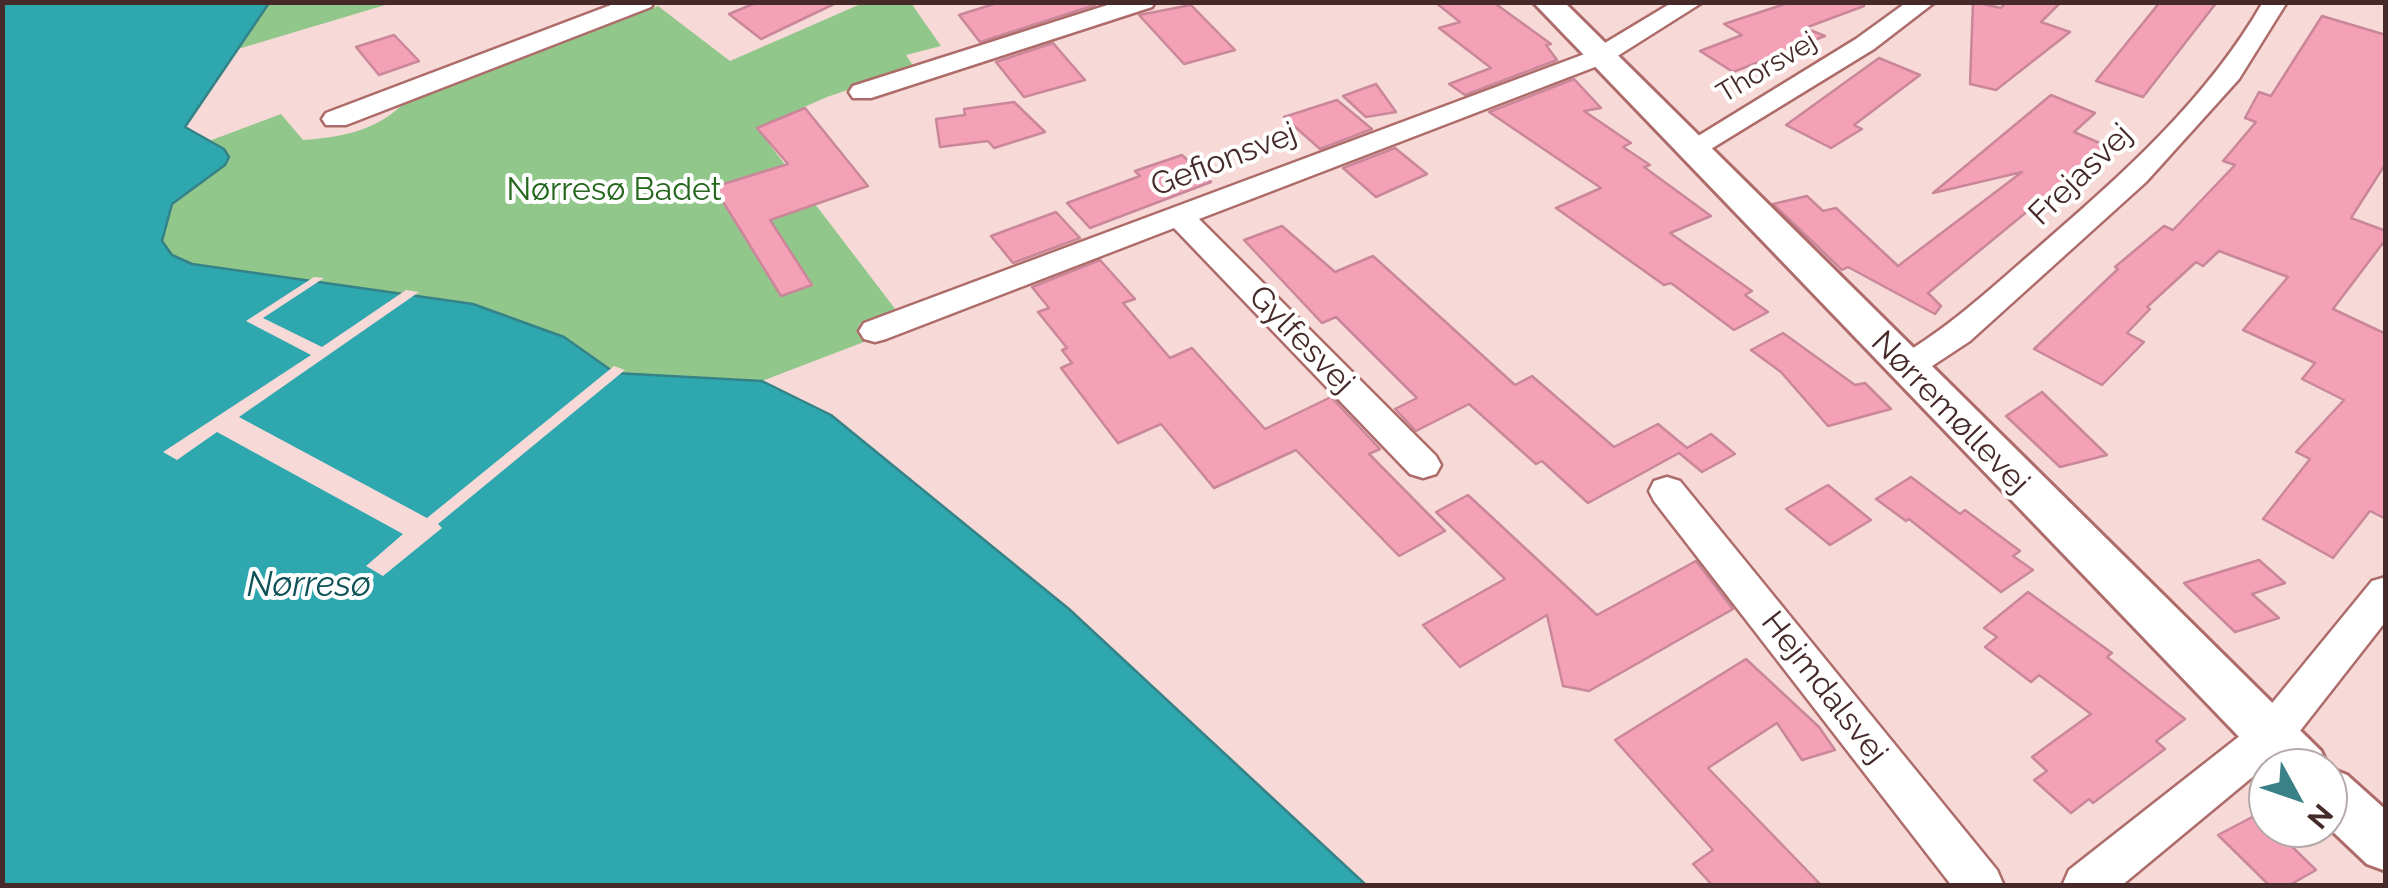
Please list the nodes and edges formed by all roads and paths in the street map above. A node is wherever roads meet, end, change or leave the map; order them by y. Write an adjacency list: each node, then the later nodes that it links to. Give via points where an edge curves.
1 (642, 2): 9 (street)
2 (1143, 2): 8 (street)
3 (1547, 2): 7 (street, Nørremøllevej)
4 (1690, 2): 7 (street)
5 (1923, 2): 10 (street, Thorsvej)
6 (2275, 2): 13 (street, Frejasvej, via 2219,86 2114,196 1945,347)
7 (1599, 57): 10 (street, Nørremøllevej); 11 (street, Gefionsvej)
8 (862, 92)
9 (336, 119)
10 (1691, 149): 13 (street, Nørremøllevej)
11 (1178, 215): 12 (street, Gefionsvej); 14 (street, Gylfesvej)
12 (875, 331)
13 (1905, 368): 17 (street, Nørremøllevej)
14 (1424, 465)
15 (1667, 491): 21 (street, Hejmdalsvej)
16 (2386, 592): 17 (street)
17 (2270, 737): 18 (street, Nørremøllevej); 22 (street)
18 (2282, 748)
19 (2348, 811): 20 (street)
20 (2386, 846)
21 (1980, 886)
22 (2085, 886)

